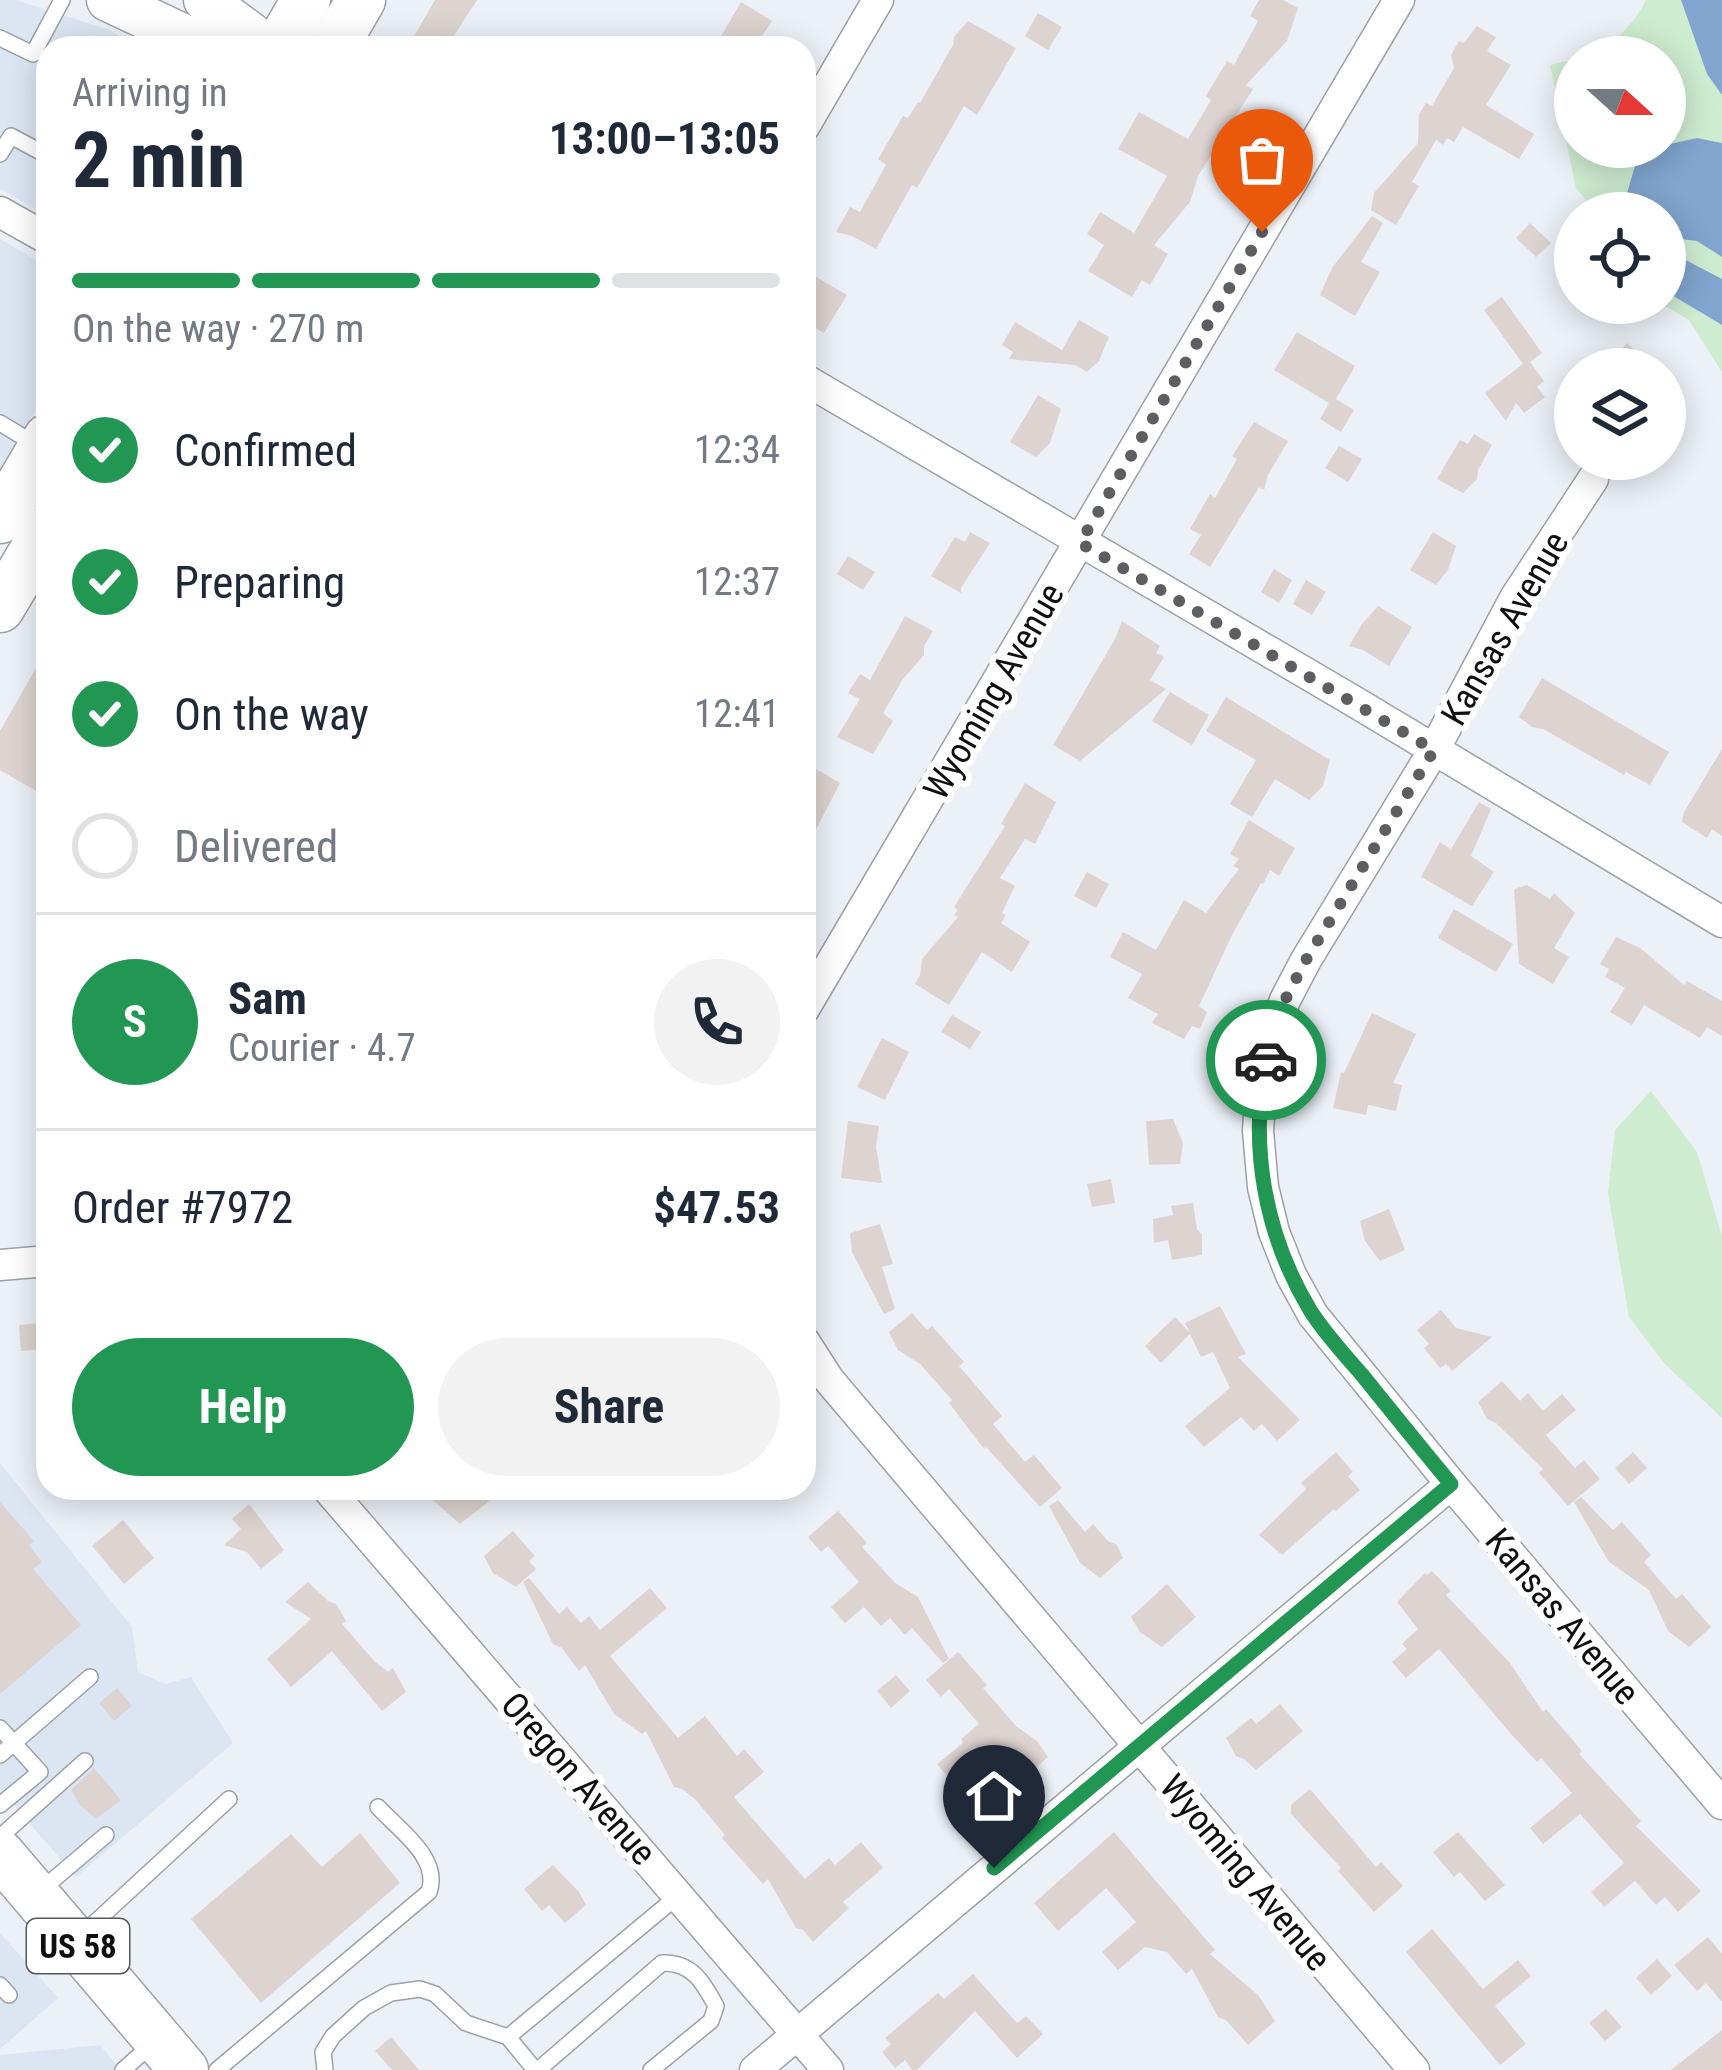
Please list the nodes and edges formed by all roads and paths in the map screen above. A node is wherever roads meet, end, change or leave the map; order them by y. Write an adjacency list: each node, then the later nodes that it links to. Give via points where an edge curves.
1 (62, 0): 8 (lane)
2 (108, 0): 9 (main road)
3 (205, 0): 10 (main road)
4 (306, 0): 11 (main road)
5 (361, 0): 12 (main road)
6 (878, 0): 15 (street)
7 (1399, 0): 27 (street, Wyoming Avenue)
8 (43, 36)
9 (184, 36)
10 (253, 36)
11 (285, 36)
12 (339, 36)
13 (0, 38): 14 (lane, via 33,54)
14 (36, 48)
15 (816, 106)
16 (6, 133): 17 (lane); 18 (lane)
17 (36, 149)
18 (0, 154)
19 (0, 212): 20 (street)
20 (36, 232)
21 (816, 386): 27 (street)
22 (0, 423): 23 (lane)
23 (36, 439)
24 (36, 458): 26 (main road)
25 (1592, 480): 30 (street, Kansas Avenue, via 1515,598)
26 (0, 519)
27 (1080, 543): 30 (street); 32 (street, Wyoming Avenue)
28 (36, 547): 29 (main road)
29 (0, 608)
30 (1434, 750): 31 (street); 36 (street, Kansas Avenue, via 1285,1000 1270,1042 1258,1131 1263,1187 1291,1275 1313,1315)
31 (1722, 922)
32 (816, 989)
33 (36, 1262): 34 (street)
34 (0, 1265)
35 (816, 1360): 41 (street, Wyoming Avenue)
36 (1451, 1484): 41 (street); 45 (street, Kansas Avenue)
37 (337, 1500): 51 (street, Oregon Avenue)
38 (90, 1677): 40 (lane)
39 (0, 1728): 40 (lane)
40 (15, 1742): 42 (lane); 46 (lane, via 40,1772)
41 (1138, 1746): 56 (street); 66 (street, Wyoming Avenue)
42 (0, 1755)
43 (85, 1761): 49 (lane)
44 (230, 1798): 53 (lane)
45 (1722, 1804)
46 (0, 1805)
47 (378, 1807): 60 (lane, via 430,1866 429,1892)
48 (106, 1834): 52 (lane)
49 (0, 1837)
50 (0, 1854): 52 (main road, US 58)
51 (679, 1895): 54 (street, Oregon Avenue); 57 (lane)
52 (35, 1896): 53 (main road, US 58)
53 (74, 1942): 58 (main road, US 58)
54 (735, 1961): 55 (lane); 56 (street, Oregon Avenue)
55 (706, 1988): 62 (lane, via 695,1972 662,1963); 63 (lane, via 716,2006 711,2021)
56 (798, 2034): 64 (street); 65 (street, Oregon Avenue)
57 (508, 2037): 61 (lane, via 466,2023 435,1994 391,1993 334,2036 323,2052); 62 (lane)
58 (162, 2062): 59 (lane)
59 (123, 2070)
60 (217, 2070)
61 (325, 2070)
62 (537, 2070)
63 (651, 2070)
64 (755, 2070)
65 (828, 2070)
66 (1414, 2070)

